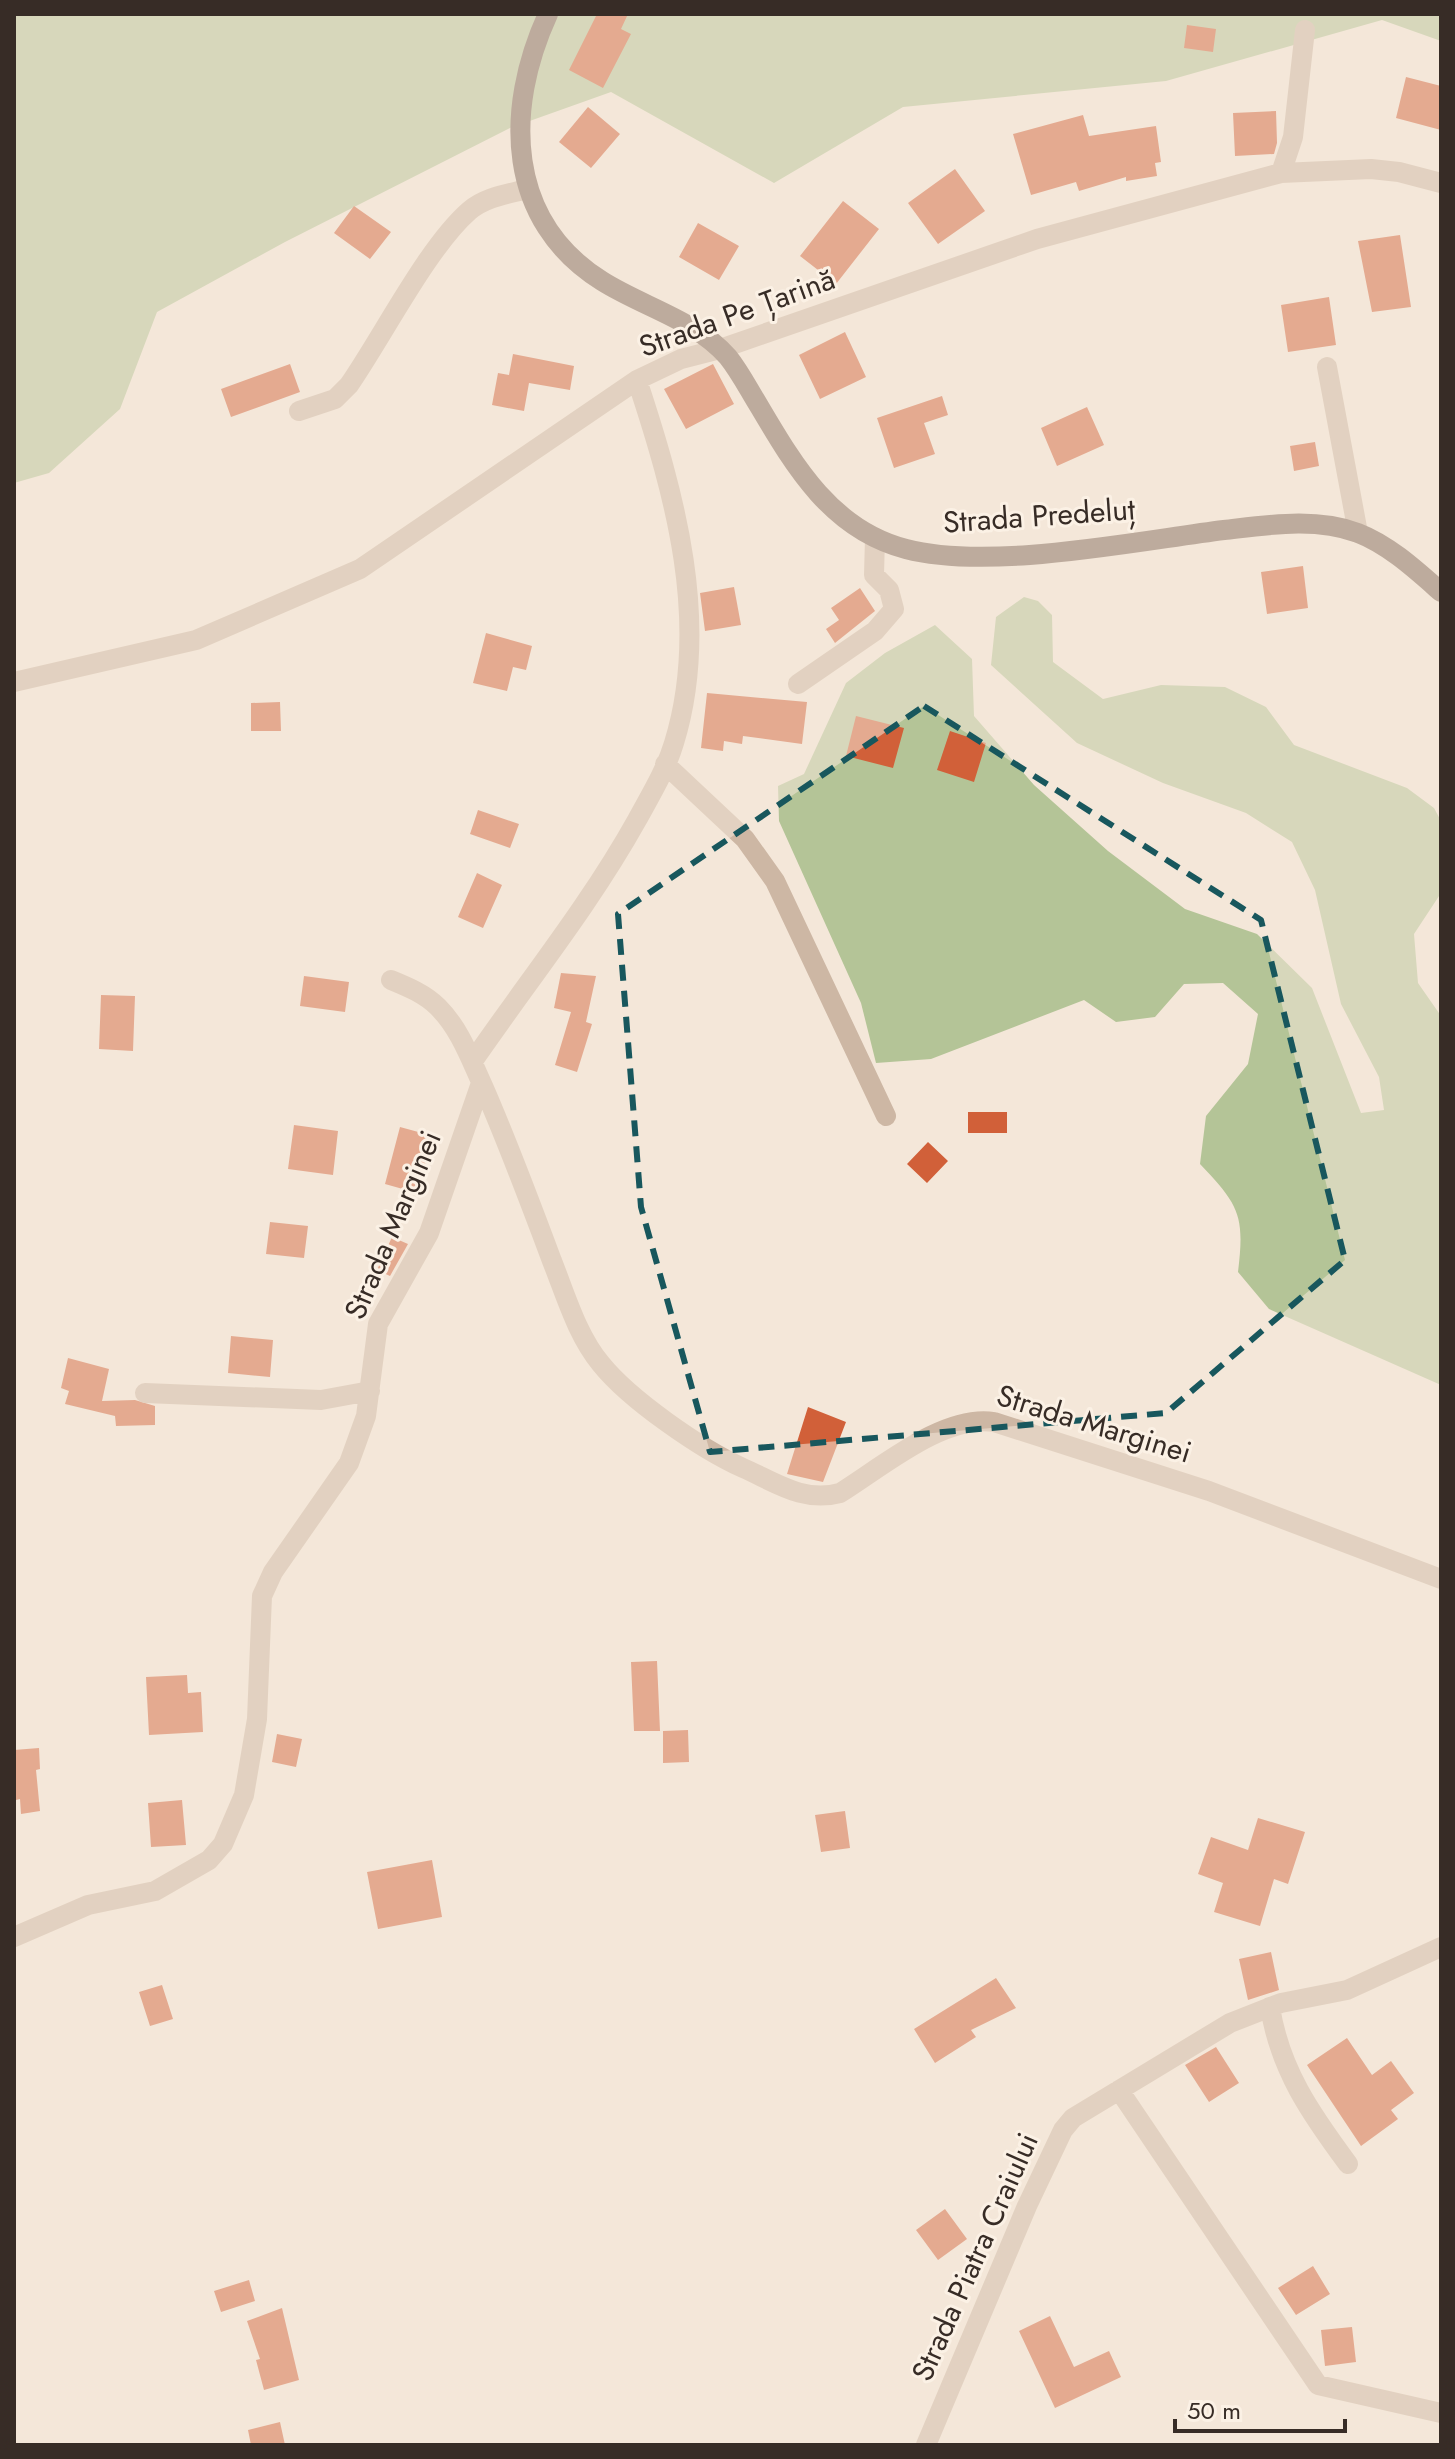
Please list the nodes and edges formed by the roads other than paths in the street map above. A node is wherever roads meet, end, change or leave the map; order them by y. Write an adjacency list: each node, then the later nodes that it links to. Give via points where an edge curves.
1 (548, 14): 5 (main road, Strada Predeluț, via 531,60 520,128)
2 (1305, 30): 3 (street, via 1293,137)
3 (1281, 173): 4 (street, Strada Pe Țarină, via 1371,169); 6 (street, Strada Pe Țarină, via 1037,239)
4 (1441, 183)
5 (527, 189): 6 (main road, Strada Predeluț, via 545,227 577,263); 9 (street, via 471,209 427,265 349,385 335,399)
6 (720, 349): 8 (street, Strada Pe Țarină, via 681,359); 11 (main road, Strada Predeluț, via 805,481 846,520)
7 (1327, 367): 10 (street)
8 (637, 380): 13 (street, Strada Pe Țarină, via 360,569 196,640); 15 (street, via 668,474 683,546 683,708)
9 (299, 411)
10 (1358, 533): 11 (main road, Strada Predeluț, via 1303,523 965,556 904,549); 12 (main road, Strada Predeluț)
11 (875, 538): 14 (street, via 874,575 889,590 894,609 875,631)
12 (1441, 592)
13 (14, 682)
14 (798, 684)
15 (665, 764): 17 (street, via 604,878); 19 (street, via 745,839 775,881)
16 (391, 980): 17 (street, Strada Marginei, via 438,1006)
17 (473, 1061): 18 (street, Strada Marginei)
18 (481, 1083): 20 (street, Strada Marginei, via 429,1233 378,1324); 22 (street, Strada Marginei, via 577,1326 601,1364 631,1394 723,1458 782,1488 827,1497 951,1425 974,1419 994,1422 1209,1491)
19 (886, 1116)
20 (370, 1391): 21 (street, via 321,1400); 23 (street, Strada Marginei, via 349,1463 262,1596 257,1719 244,1795 223,1844 209,1860 155,1891 88,1905)
21 (145, 1393)
22 (1441, 1579)
23 (14, 1937)
24 (1441, 1947): 25 (street, Strada Piatra Craiului, via 1347,1990)
25 (1270, 2007): 26 (street, Strada Piatra Craiului, via 1230,2023); 27 (street, via 1288,2074)
26 (1119, 2090): 28 (street, via 1318,2385); 29 (street, Strada Piatra Craiului, via 1086,2108 1063,2130)
27 (1348, 2164)
28 (1441, 2413)
29 (926, 2445)

